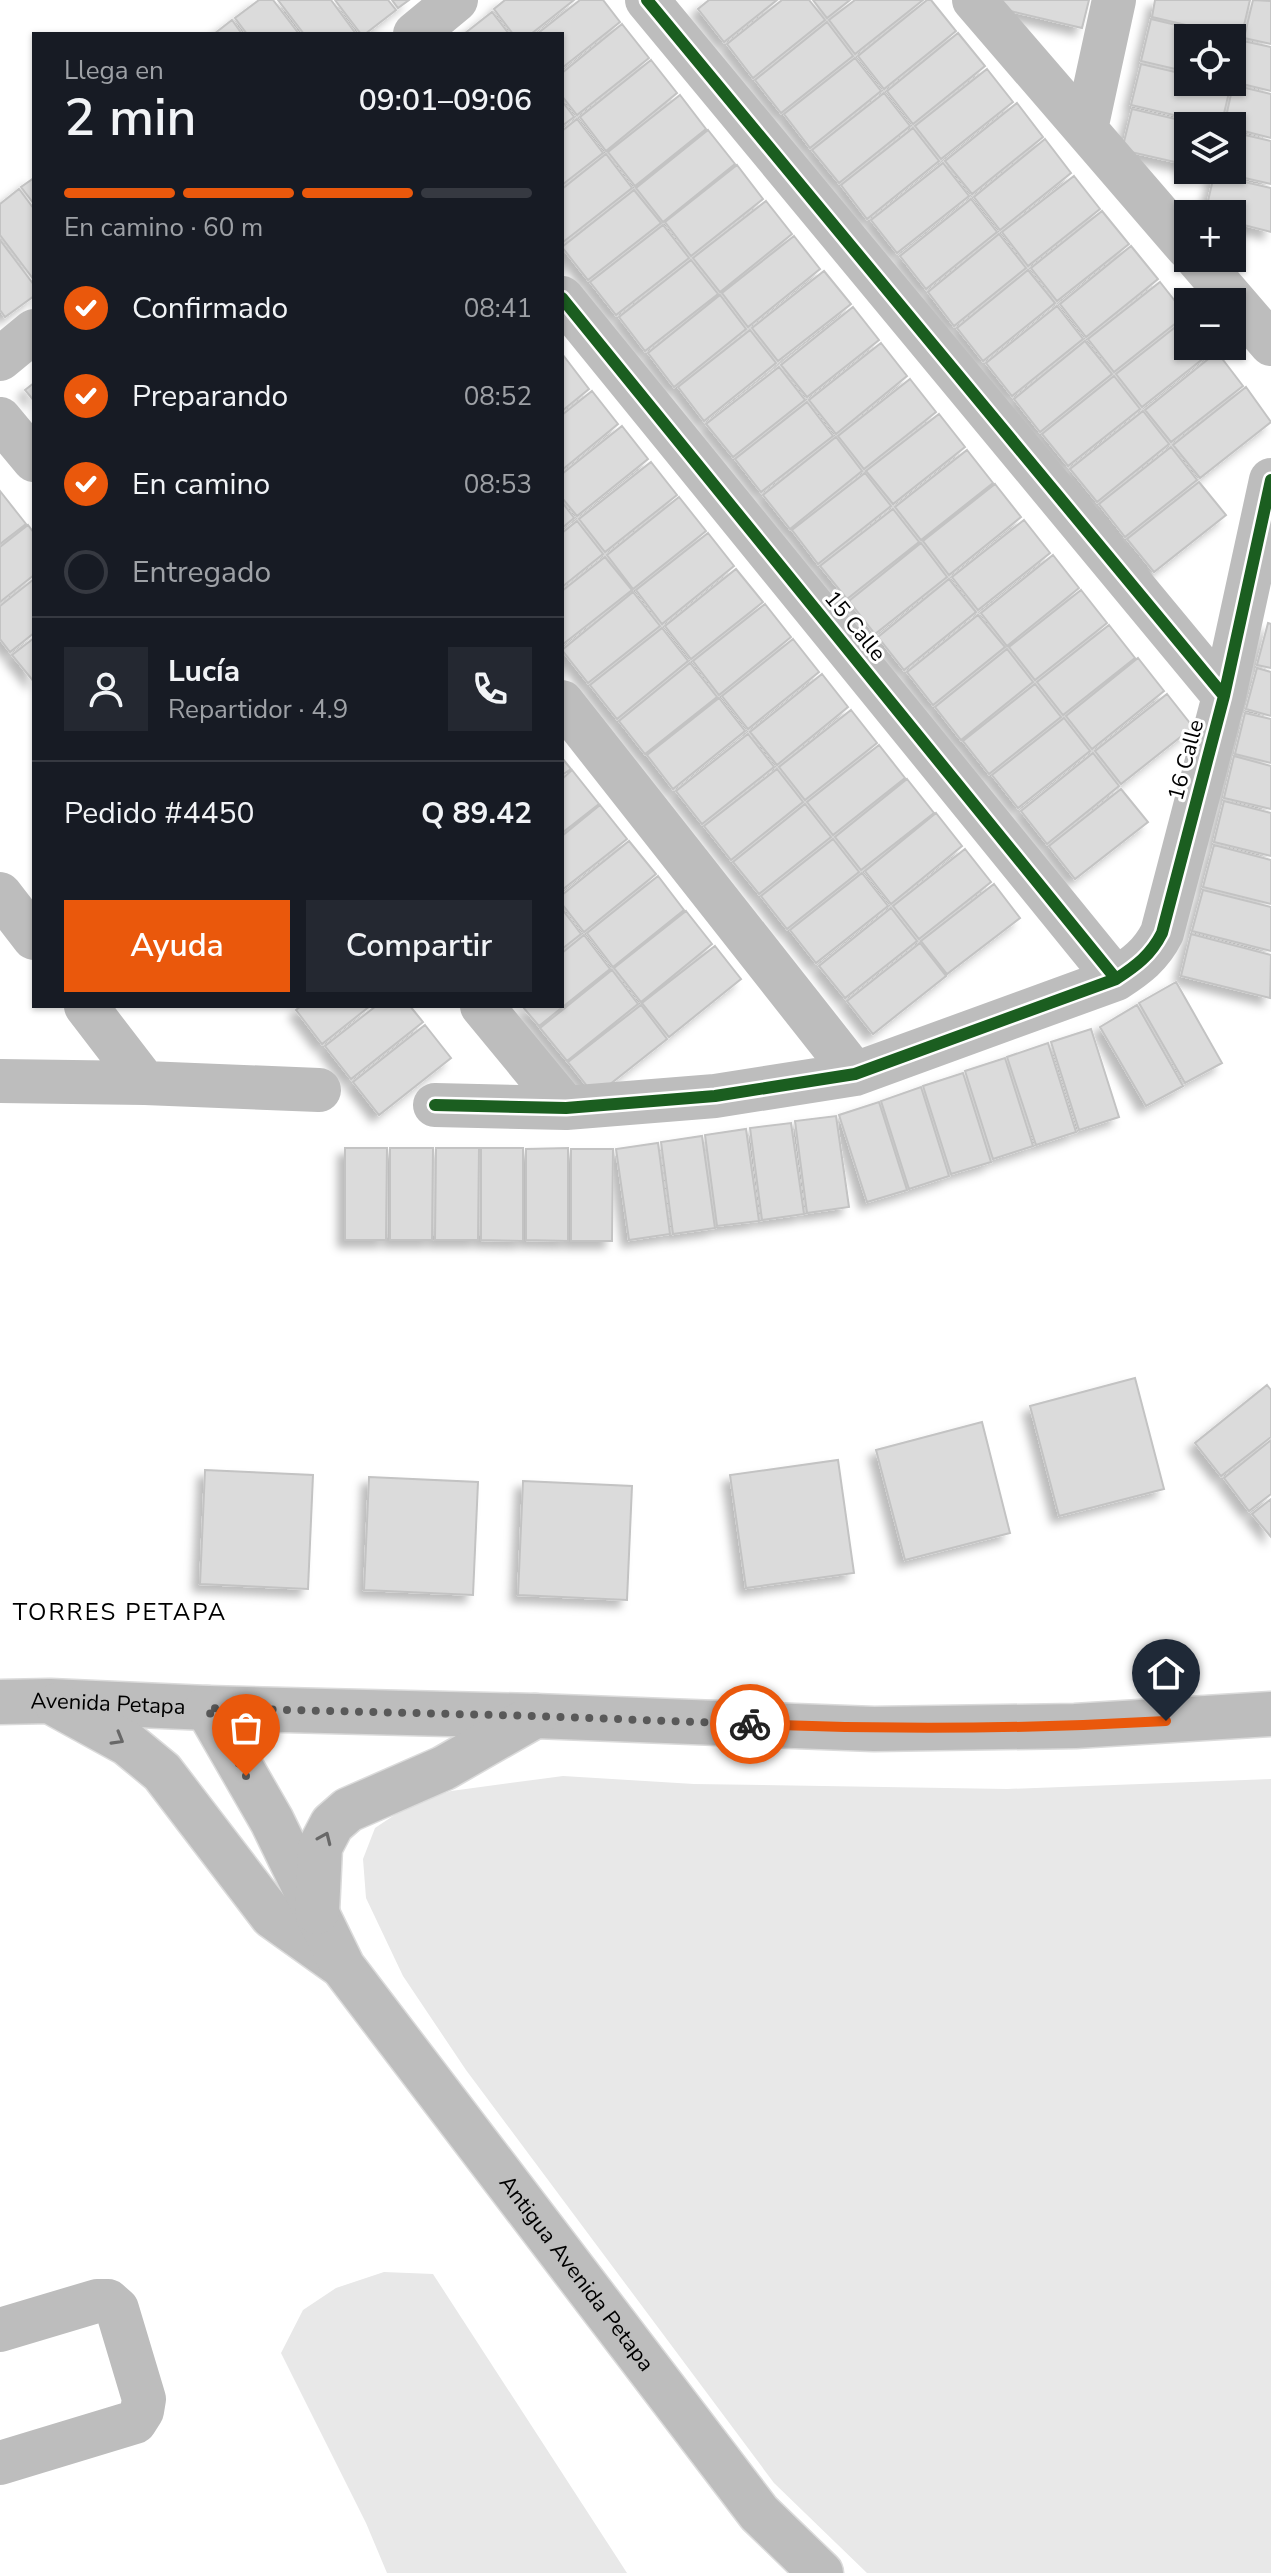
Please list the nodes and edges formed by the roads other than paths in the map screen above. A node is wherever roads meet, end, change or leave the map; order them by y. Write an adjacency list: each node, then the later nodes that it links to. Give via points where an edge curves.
1 (456, 0): 5 (street)
2 (647, 0): 16 (street)
3 (974, 0): 6 (street)
4 (1114, 0): 6 (street)
5 (417, 32)
6 (1086, 129): 7 (street)
7 (1174, 232)
8 (1209, 272): 11 (street)
9 (564, 300): 20 (street, 15 Calle)
10 (32, 333): 12 (street)
11 (1271, 344)
12 (0, 359)
13 (0, 419): 14 (street)
14 (32, 458)
15 (1271, 480): 16 (street, 16 Calle)
16 (1224, 696): 20 (street, 16 Calle, via 1162,933 1150,953)
17 (564, 705): 23 (street)
18 (0, 894): 19 (street)
19 (32, 935)
20 (1116, 979): 23 (street)
21 (88, 1008): 25 (street)
22 (484, 1008): 28 (street)
23 (855, 1074): 28 (street, via 715,1096)
24 (0, 1081): 25 (street)
25 (145, 1083): 26 (street)
26 (319, 1090)
27 (435, 1105): 28 (street)
28 (566, 1108)
29 (50, 1701): 30 (street, Avenida Petapa); 31 (street, Avenida Petapa); 35 (street, Antigua Avenida Petapa, one-way to 35, via 128,1744 162,1772 272,1916)
30 (0, 1702)
31 (207, 1708): 33 (street, Avenida Petapa); 34 (street, Antigua Avenida Petapa, via 272,1821)
32 (1271, 1714): 33 (street, Avenida Petapa, via 1075,1726 874,1729)
33 (535, 1716): 34 (street, one-way to 33, via 320,1847 332,1824 348,1810 444,1768)
34 (317, 1915): 35 (street, Antigua Avenida Petapa)
35 (343, 1967): 38 (street, Antigua Avenida Petapa, via 759,2513)
36 (0, 2330): 37 (street, via 108,2301 117,2309 144,2399 135,2422)
37 (0, 2463)
38 (821, 2573)

